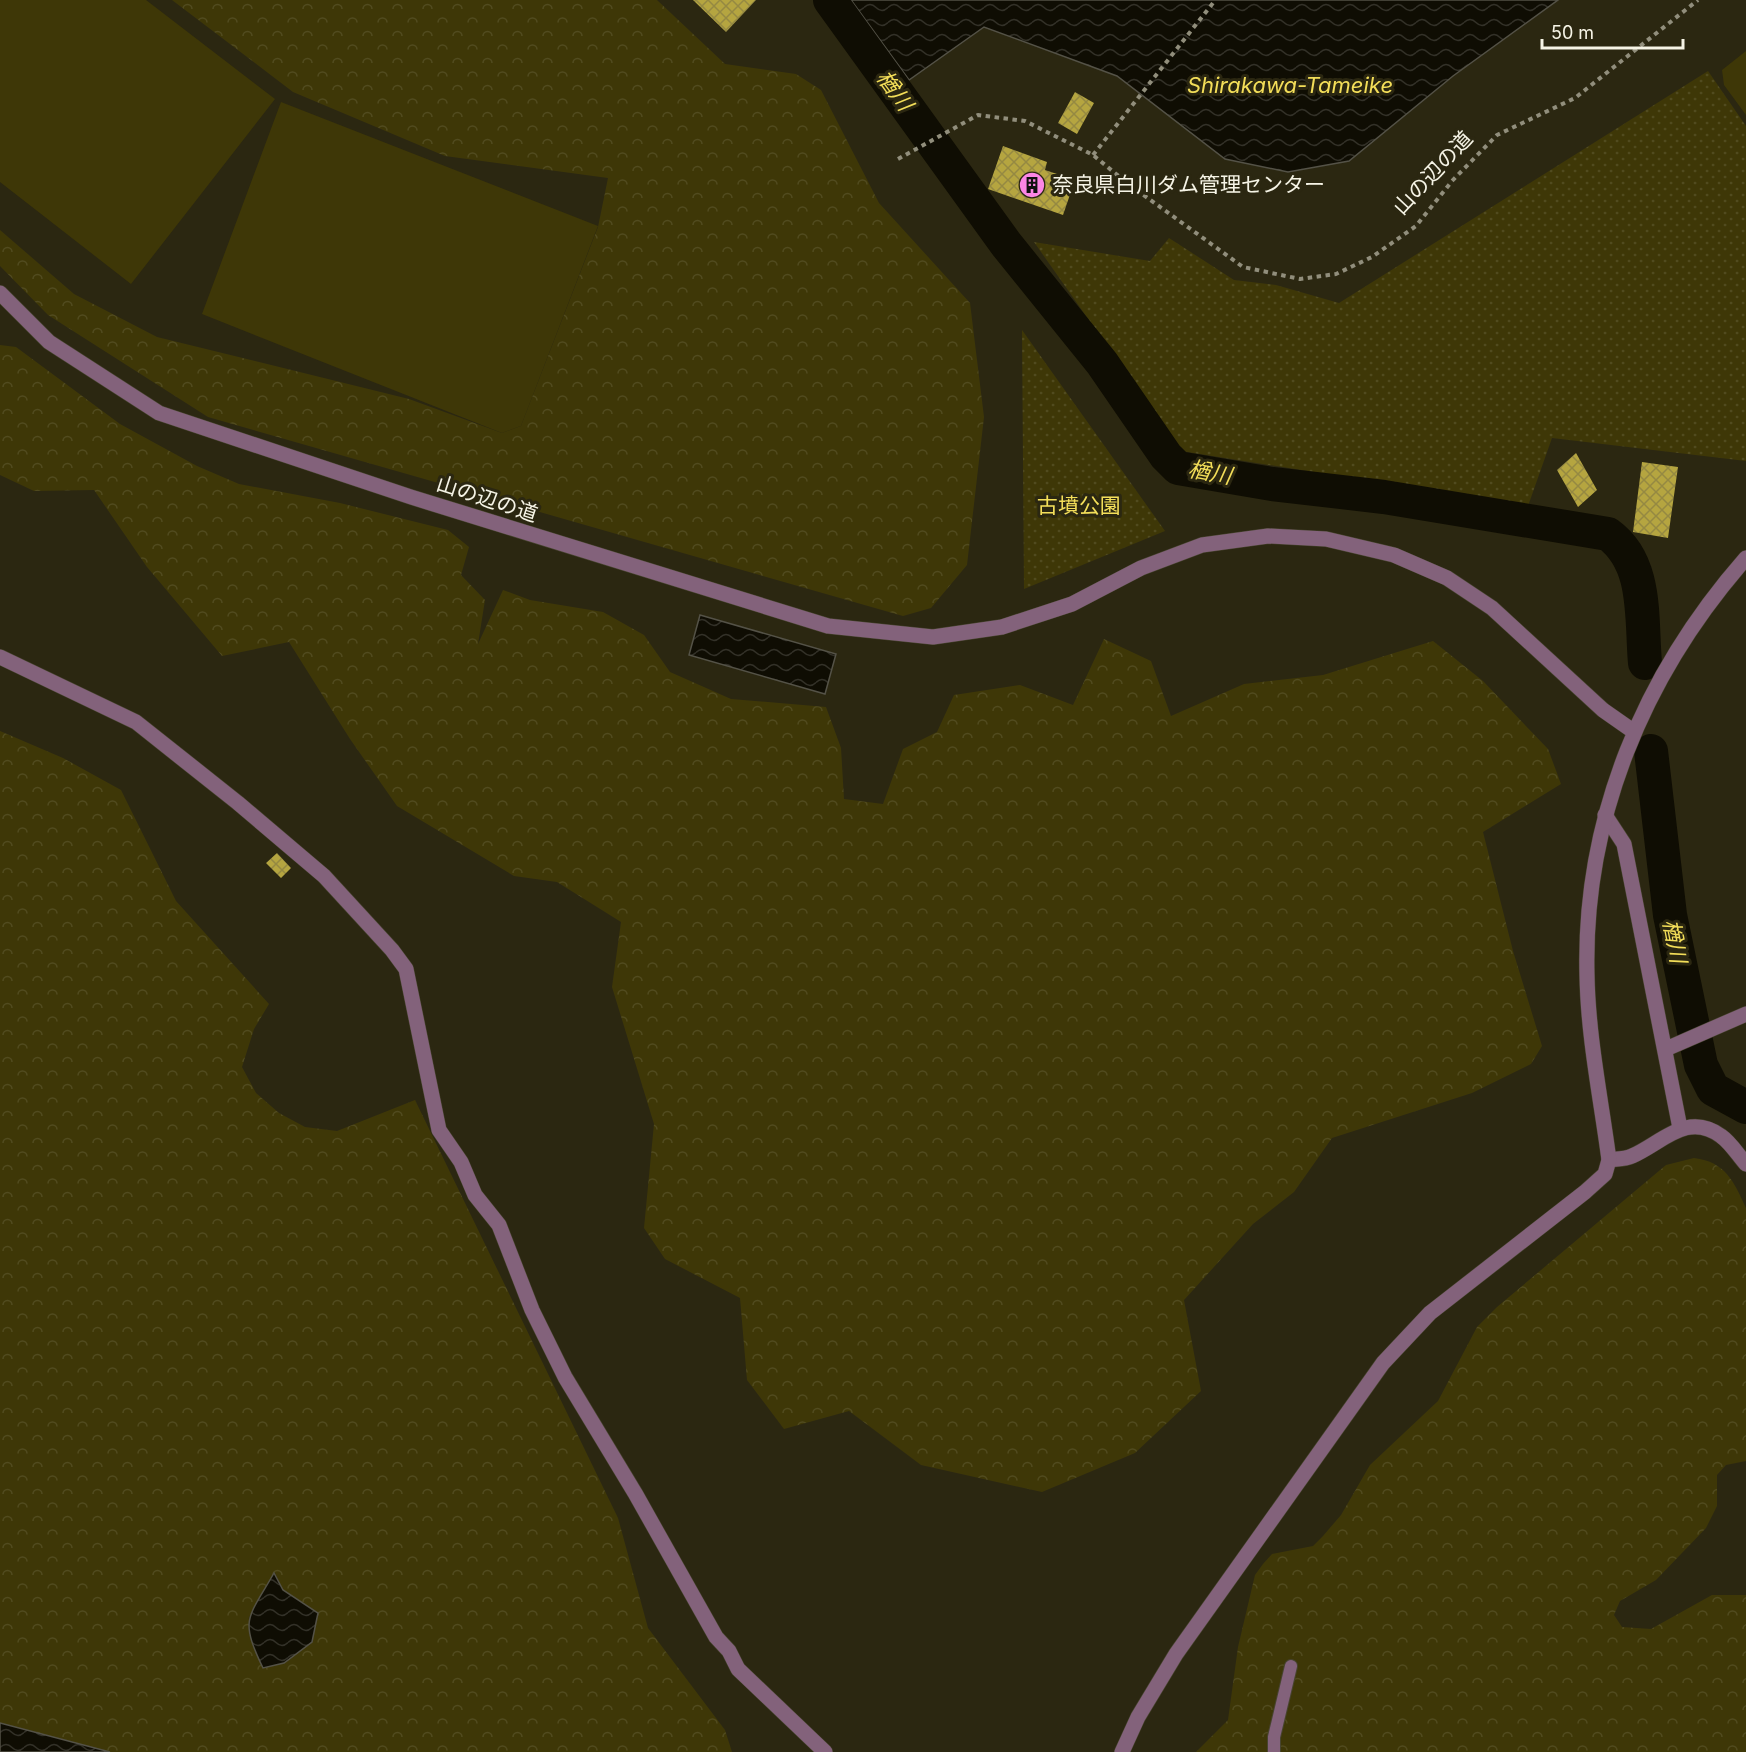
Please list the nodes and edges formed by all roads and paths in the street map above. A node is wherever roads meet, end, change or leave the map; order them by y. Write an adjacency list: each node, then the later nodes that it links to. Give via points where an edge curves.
1 (1698, 0): 3 (path, 山の辺の道, via 1575,98 1497,135 1452,181 1416,226 1372,257 1335,274 1300,279 1243,267)
2 (1213, 3): 3 (path)
3 (1093, 155): 4 (path, 山の辺の道, via 1025,121 978,115)
4 (898, 159)
5 (0, 293): 8 (street, 山の辺の道, via 49,342 159,413 411,497 828,627 933,637 1002,627 1072,604 1141,568 1202,545 1268,536 1326,539 1394,555 1447,578 1492,608 1603,710)
6 (1746, 558): 8 (street, via 1700,614)
7 (0, 657): 16 (street, via 136,722 324,876 392,950 406,969 439,1130 461,1162 475,1195 499,1225 532,1310 565,1377 716,1638 738,1669)
8 (1634, 731): 9 (street)
9 (1605, 814): 11 (street, via 1624,844); 13 (street, via 1590,887 1586,974)
10 (1746, 1014): 11 (street)
11 (1666, 1049): 12 (street)
12 (1680, 1128): 13 (street, via 1631,1157); 14 (street, via 1710,1129 1723,1137)
13 (1609, 1160): 17 (street, via 1605,1174 1585,1192 1430,1313 1383,1363 1176,1654)
14 (1746, 1164)
15 (1291, 1666): 18 (lane)
16 (825, 1752)
17 (1122, 1752)
18 (1274, 1752)

